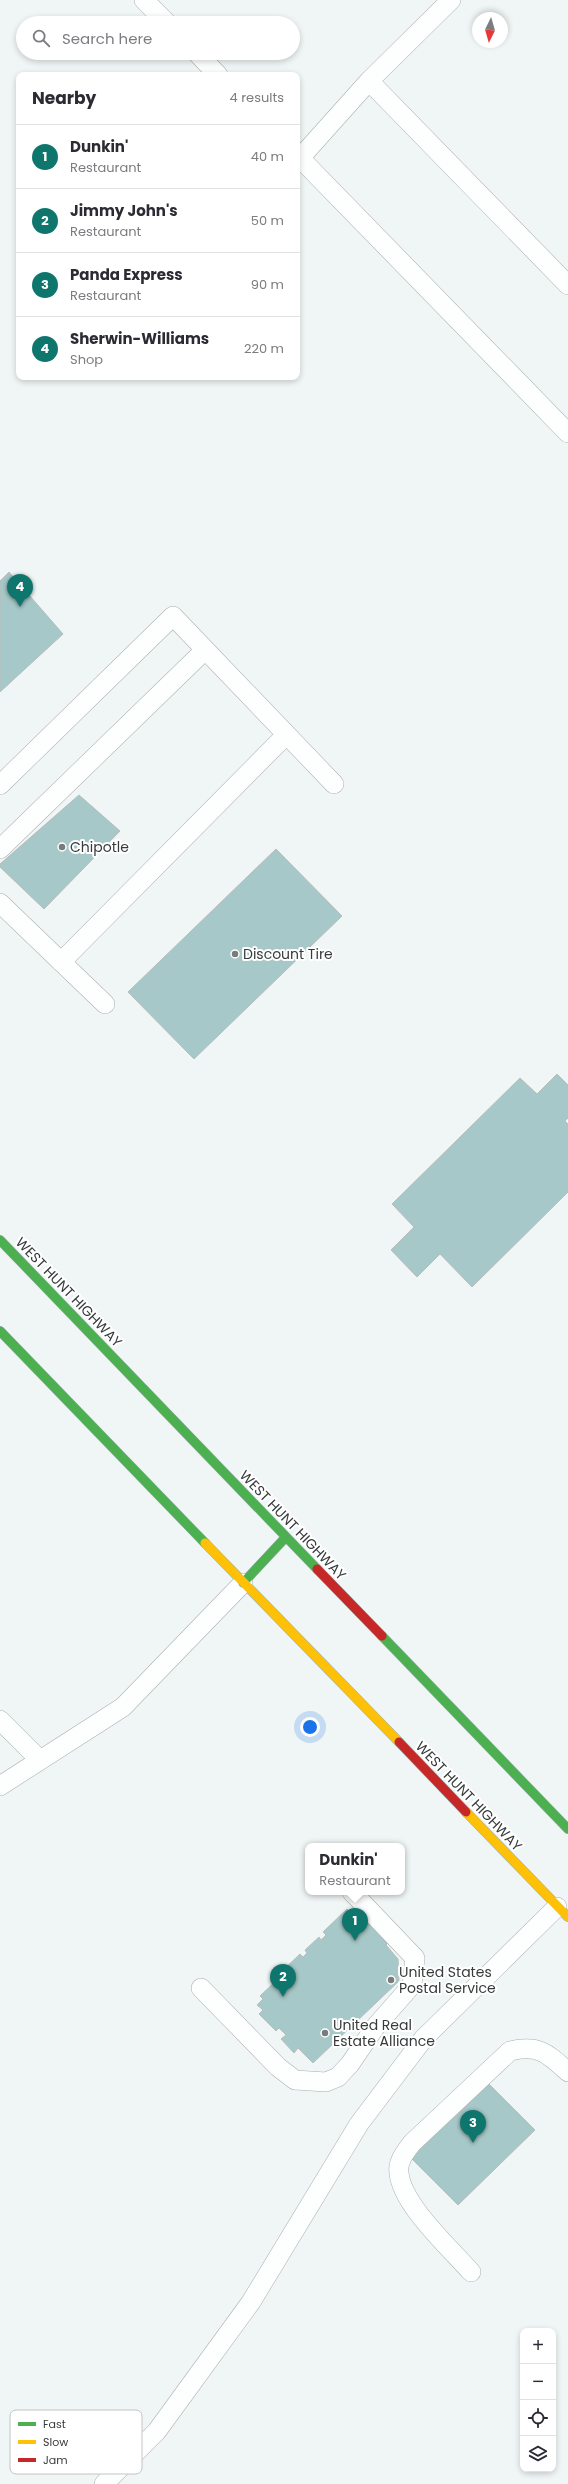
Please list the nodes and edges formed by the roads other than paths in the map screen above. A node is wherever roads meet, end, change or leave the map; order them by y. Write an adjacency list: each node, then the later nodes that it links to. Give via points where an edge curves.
1 (144, 0): 3 (lane)
2 (451, 0): 6 (lane)
3 (160, 16)
4 (204, 60): 5 (lane)
5 (215, 72)
6 (369, 81): 7 (lane); 9 (lane)
7 (300, 154)
8 (300, 158): 10 (lane)
9 (568, 285)
10 (568, 433)
11 (205, 650): 12 (lane); 14 (lane, via 173,616); 15 (lane)
12 (286, 735): 13 (lane); 17 (lane)
13 (334, 784)
14 (0, 785)
15 (0, 849)
16 (0, 903): 17 (lane)
17 (61, 962): 18 (lane)
18 (105, 1004)
19 (0, 1240): 21 (main road, WEST HUNT HIGHWAY)
20 (0, 1331): 22 (main road, WEST HUNT HIGHWAY)
21 (286, 1538): 22 (main road); 26 (main road, WEST HUNT HIGHWAY)
22 (243, 1583): 24 (lane, via 123,1707); 28 (main road, WEST HUNT HIGHWAY)
23 (0, 1720): 24 (lane)
24 (40, 1760): 25 (lane)
25 (0, 1786)
26 (568, 1829)
27 (355, 1895): 29 (lane, via 415,1958 412,1985 376,2026 338,2077 326,2082 294,2080 278,2067)
28 (563, 1912): 32 (lane, via 424,2038 359,2124 251,2302 157,2431)
29 (201, 1988)
30 (568, 2072): 31 (lane, via 548,2054 526,2047 510,2051 412,2143 402,2157 398,2173 405,2193 421,2216)
31 (470, 2272)
32 (142, 2446)
33 (114, 2474): 34 (lane)
34 (104, 2484)

